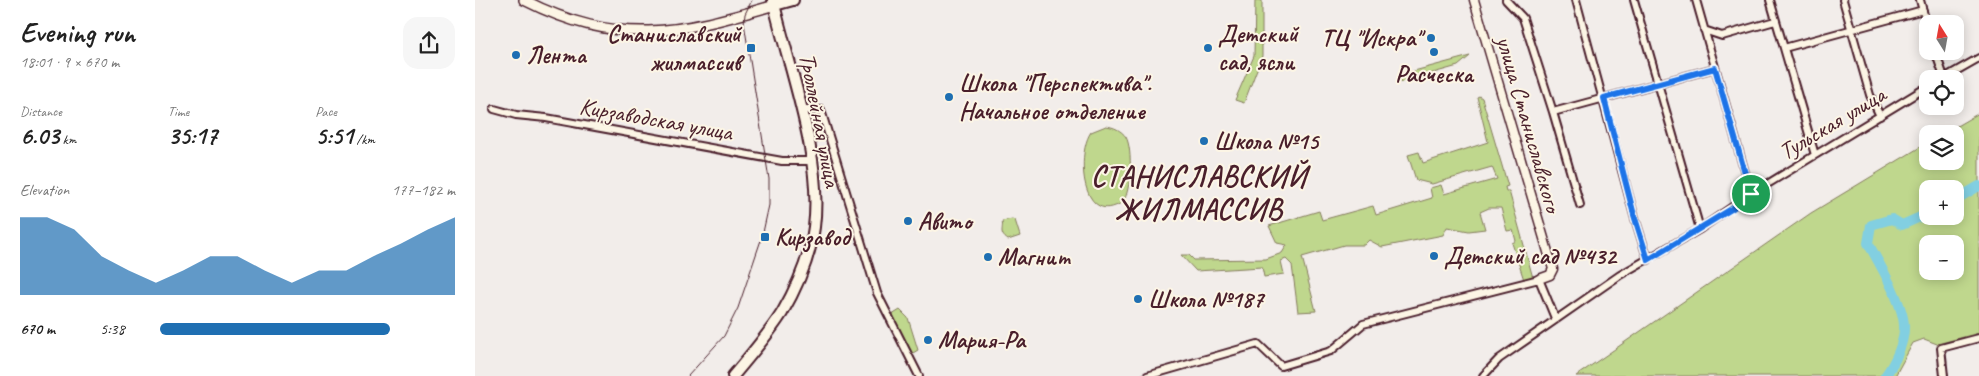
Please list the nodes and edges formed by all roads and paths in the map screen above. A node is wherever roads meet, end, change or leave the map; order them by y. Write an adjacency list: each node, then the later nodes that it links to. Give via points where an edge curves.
1 (524, 0): 11 (main road, via 586,25 613,31 657,32 696,27)
2 (793, 0): 11 (main road)
3 (1474, 0): 34 (street, улица Станиславского, via 1553,269 1550,276)
4 (1505, 0): 26 (street, via 1523,18)
5 (1576, 0): 23 (street)
6 (1634, 0): 21 (street)
7 (1696, 0): 15 (street)
8 (1770, 0): 14 (street)
9 (1843, 0): 16 (street)
10 (1920, 0): 12 (street)
11 (774, 3): 25 (main road, Троллейная улица)
12 (1923, 10): 13 (street); 16 (street)
13 (1924, 15)
14 (1775, 21): 15 (street, via 1722,36); 17 (street)
15 (1704, 30): 19 (street)
16 (1851, 30): 17 (street); 27 (street, via 1870,95)
17 (1784, 48): 28 (street)
18 (1979, 58): 20 (street)
19 (1715, 68): 21 (street); 30 (street)
20 (1957, 70)
21 (1657, 84): 23 (street); 32 (street)
22 (1919, 93): 27 (street, Тульская улица)
23 (1604, 98): 26 (street); 33 (street)
24 (494, 109): 29 (street, Кирзаводская улица, via 782,161)
25 (801, 110): 29 (main road, Троллейная улица); 38 (street, via 821,110 877,293)
26 (1553, 112): 31 (street)
27 (1880, 116): 28 (street, Тульская улица)
28 (1815, 155): 30 (street, Тульская улица)
29 (812, 161): 37 (main road, Троллейная улица, via 816,209 805,260 782,312)
30 (1751, 194): 32 (street, Тульская улица)
31 (1580, 205)
32 (1700, 228): 33 (street, Тульская улица)
33 (1648, 260): 35 (street, Тульская улица)
34 (1539, 279): 35 (street); 39 (street, via 1363,324 1331,351 1281,366 1258,344)
35 (1555, 318): 40 (street, Тульская улица, via 1499,359)
36 (1979, 338): 41 (street, via 1941,348)
37 (733, 376)
38 (919, 376)
39 (1147, 376)
40 (1483, 376)
41 (1944, 376)

